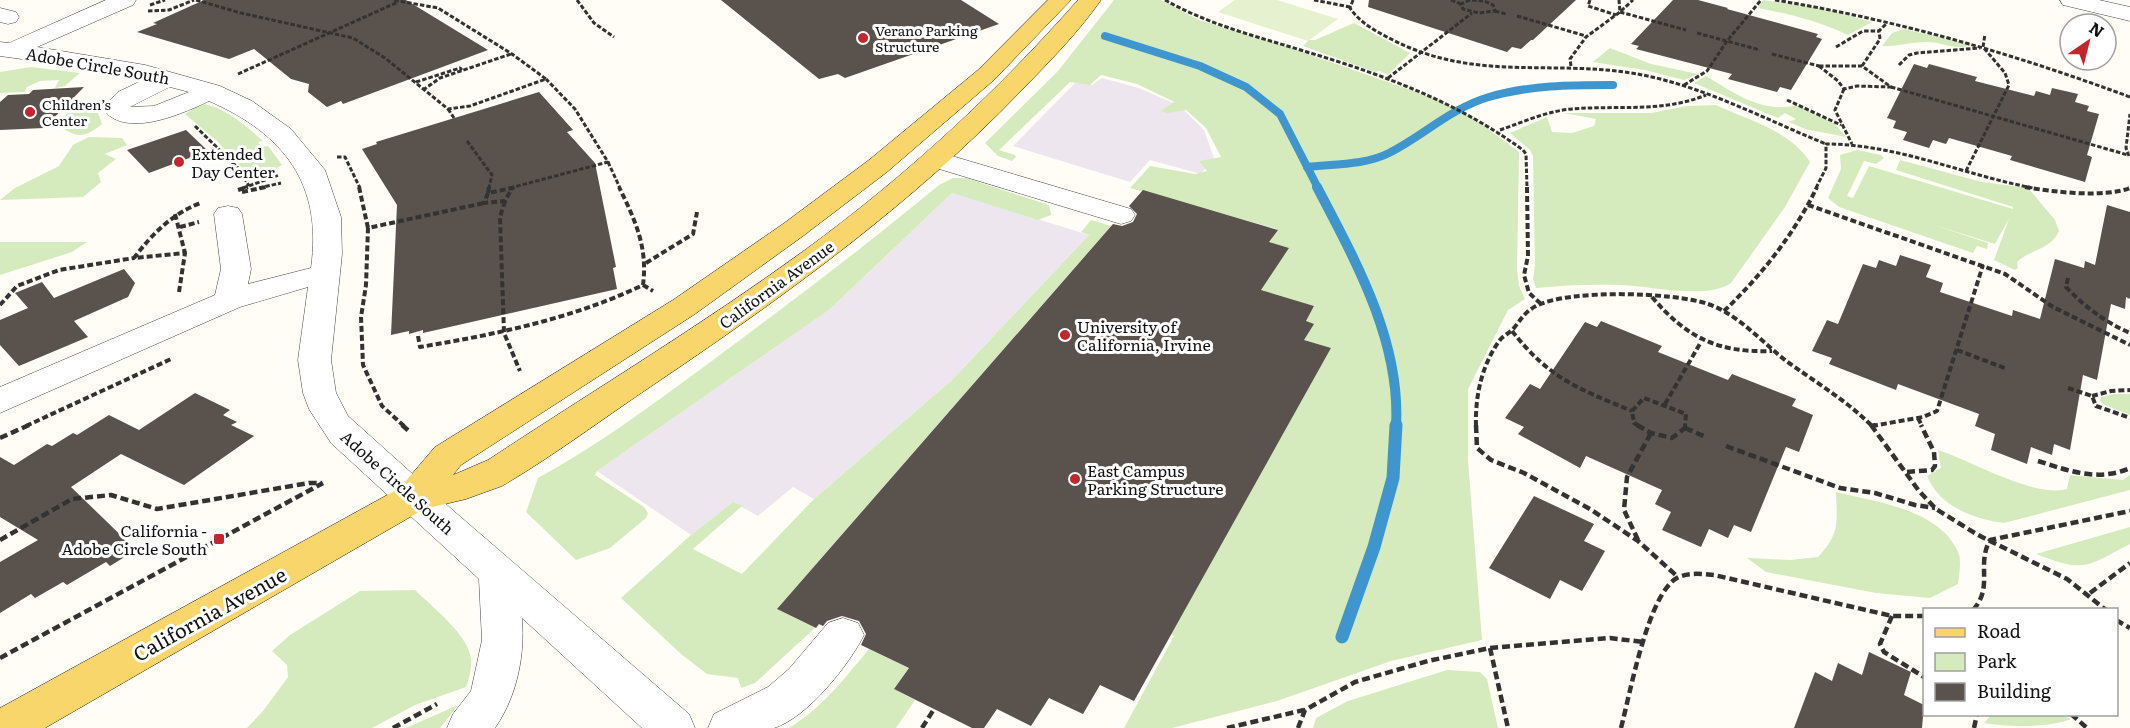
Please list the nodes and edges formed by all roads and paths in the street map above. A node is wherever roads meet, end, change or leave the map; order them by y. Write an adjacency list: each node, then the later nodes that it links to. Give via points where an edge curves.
1 (195, 0): 20 (path, via 169,10); 32 (path)
2 (393, 0): 18 (path)
3 (577, 0): 36 (path, via 594,23)
4 (1060, 0): 135 (main road, California Avenue, via 986,75 878,166 684,307 448,456)
5 (1090, 0): 75 (main road, California Avenue, via 1006,95)
6 (1165, 0): 52 (path, via 1203,19)
7 (1314, 0): 21 (path)
8 (1353, 0): 21 (path)
9 (1451, 0): 19 (path)
10 (1470, 0): 11 (path); 19 (path)
11 (1484, 0): 22 (path)
12 (1590, 0): 27 (path, via 1587,6)
13 (1619, 0): 23 (path)
14 (1633, 0): 23 (path)
15 (1761, 0): 37 (path)
16 (1775, 0): 29 (path)
17 (2071, 0): 26 (street)
18 (399, 2): 32 (path); 43 (path, via 438,8)
19 (1461, 4): 24 (path)
20 (133, 6): 40 (street, via 64,25)
21 (1350, 7): 42 (path, via 1357,20)
22 (1495, 11): 24 (path); 25 (path)
23 (1620, 12): 27 (path); 30 (path)
24 (1472, 13): 42 (path, via 1439,41)
25 (1506, 14)
26 (2130, 14)
27 (1617, 15): 35 (path)
28 (1517, 16): 35 (path)
29 (1887, 23): 31 (path); 39 (path)
30 (1686, 30)
31 (1880, 31): 38 (path, via 1863,31); 48 (path, via 1880,39)
32 (334, 33): 50 (path); 54 (path, via 353,38)
33 (1697, 33): 37 (path)
34 (1985, 34): 39 (path)
35 (1586, 37): 46 (path, via 1570,59)
36 (614, 38)
37 (1727, 41): 41 (path); 55 (path, via 1707,71)
38 (1836, 46)
39 (1983, 47): 45 (path, via 1917,53); 61 (path); 66 (path, via 2005,73 2008,85)
40 (6, 50): 51 (street, Adobe Circle South, via 95,62)
41 (1760, 50)
42 (1419, 51): 46 (path, via 1487,67); 52 (path)
43 (512, 54): 49 (path); 53 (path)
44 (1772, 54): 47 (path)
45 (1899, 65)
46 (1571, 66): 55 (path, via 1621,70)
47 (1819, 66): 48 (path); 57 (path)
48 (1862, 66): 56 (path)
49 (462, 70): 54 (path); 58 (path)
50 (235, 76)
51 (171, 78): 59 (street, Adobe Circle South); 63 (street, via 137,91 114,108 135,117)
52 (1387, 78): 69 (path, via 1440,98)
53 (546, 79): 64 (path, via 470,106); 76 (path, via 575,110)
54 (415, 82): 58 (path)
55 (1683, 86): 60 (path)
56 (1891, 87): 57 (path); 66 (path)
57 (1844, 89): 68 (path, via 1835,110)
58 (423, 90): 64 (path)
59 (211, 91): 63 (street); 96 (street, Adobe Circle South, via 268,122 304,161 317,183 327,215)
60 (1707, 94): 69 (path, via 1657,109 1568,109); 71 (path)
61 (2130, 97)
62 (1787, 100): 68 (path)
63 (174, 107): 80 (path, via 239,169)
64 (448, 109): 67 (path)
65 (2130, 114): 73 (path, via 2126,148)
66 (1992, 116): 73 (path); 77 (path)
67 (454, 118)
68 (1841, 126): 72 (path)
69 (1500, 131): 103 (path, via 1526,154 1528,256 1524,275 1529,293)
70 (466, 141): 83 (path, via 492,175)
71 (1826, 144): 72 (path); 86 (path, via 1826,168)
72 (1852, 144): 77 (path)
73 (2129, 155)
74 (332, 157): 91 (path, via 345,157 362,193)
75 (935, 159): 90 (street); 135 (main road, California Avenue, via 830,245 684,350 483,480)
76 (608, 162): 81 (path); 94 (path, via 636,223)
77 (1966, 171): 82 (path, via 2033,188 2098,193)
78 (285, 173): 80 (path)
79 (288, 185): 80 (path, via 282,186 280,182 232,193)
80 (249, 186)
81 (512, 188): 83 (path); 84 (path)
82 (2130, 188)
83 (488, 193): 85 (path)
84 (505, 201): 85 (path); 107 (path, via 500,217)
85 (484, 203): 91 (path)
86 (1808, 205): 95 (path); 105 (path, via 1753,284)
87 (218, 208): 89 (path); 102 (street, via 236,269)
88 (697, 212): 94 (path, via 693,234)
89 (175, 214): 92 (path); 93 (path, via 161,224)
90 (1121, 215)
91 (368, 228): 127 (path, via 361,318 363,365 382,406)
92 (185, 253): 93 (path); 100 (path)
93 (134, 258): 104 (path, via 59,270 17,286)
94 (646, 263): 98 (path)
95 (1983, 265): 111 (path, via 2005,274 2053,307); 112 (path)
96 (325, 274): 102 (street); 135 (street, Adobe Circle South, via 313,365 319,396 336,426)
97 (2068, 278): 108 (path, via 2066,287 2088,312)
98 (643, 285): 99 (path); 107 (path, via 615,300)
99 (653, 291)
100 (179, 294)
101 (1652, 296): 103 (path, via 1604,295); 105 (path, via 1689,299); 110 (path, via 1664,312)
102 (229, 300): 120 (street)
103 (1540, 303): 106 (path, via 1518,320)
104 (0, 305)
105 (1724, 311): 113 (path)
106 (1512, 331): 122 (path, via 1540,364 1555,374); 140 (path, via 1502,337 1492,353 1477,390 1477,448 1491,460 1590,509)
107 (504, 333): 109 (path, via 420,347); 116 (path)
108 (2130, 333)
109 (418, 336)
110 (1701, 342): 113 (path, via 1729,349); 121 (path)
111 (2130, 345)
112 (1957, 350): 115 (path); 123 (path, via 1937,411)
113 (1773, 351): 125 (path, via 1843,400)
114 (175, 358): 130 (path)
115 (2007, 369)
116 (520, 371)
117 (2068, 388): 119 (path)
118 (2130, 390): 119 (path)
119 (2092, 396): 124 (path, via 2096,406)
120 (0, 401)
121 (1665, 404): 122 (path, via 1644,398); 126 (path, via 1686,414)
122 (1632, 411): 128 (path, via 1634,423)
123 (1918, 418): 125 (path, via 1884,420); 134 (path, via 1934,452 1935,466 1932,470)
124 (2130, 418)
125 (1872, 426): 134 (path)
126 (1685, 428): 128 (path, via 1672,438); 129 (path)
127 (410, 432)
128 (1651, 433): 140 (path, via 1627,477 1624,510)
129 (1706, 437)
130 (0, 438)
131 (1726, 446): 136 (path, via 1840,488)
132 (2038, 461): 133 (path, via 2077,473 2114,476)
133 (2130, 468)
134 (1907, 472): 136 (path)
135 (413, 498): 142 (street, Adobe Circle South); 158 (main road, California Avenue)
136 (1935, 508): 139 (path)
137 (2130, 511): 139 (path)
138 (0, 540): 152 (path, via 72,499 111,495 157,509 323,483)
139 (1990, 540): 144 (path, via 2028,556); 145 (path, via 1985,547 1986,593)
140 (1638, 541): 143 (path)
141 (2130, 563): 144 (path)
142 (499, 574): 156 (street, via 503,640 491,698); 160 (street, Adobe Circle South)
143 (1678, 578): 147 (path, via 1714,575); 150 (path, via 1666,587 1657,602)
144 (2090, 593): 146 (path)
145 (1974, 608)
146 (2105, 608)
147 (1892, 616): 148 (path); 153 (path, via 1881,644 1884,652)
148 (1923, 616)
149 (843, 635): 161 (street, via 783,701)
150 (1643, 642): 151 (path, via 1610,638); 166 (path)
151 (1491, 648): 155 (path, via 1355,682); 165 (path)
152 (0, 658)
153 (1923, 676)
154 (934, 709): 162 (path)
155 (1305, 710): 163 (path); 164 (path)
156 (456, 715): 159 (path)
157 (2073, 716): 167 (path)
158 (5, 728)
159 (393, 728)
160 (673, 728)
161 (730, 728)
162 (922, 728)
163 (1227, 728)
164 (1298, 728)
165 (1508, 728)
166 (1621, 728)
167 (2087, 728)

